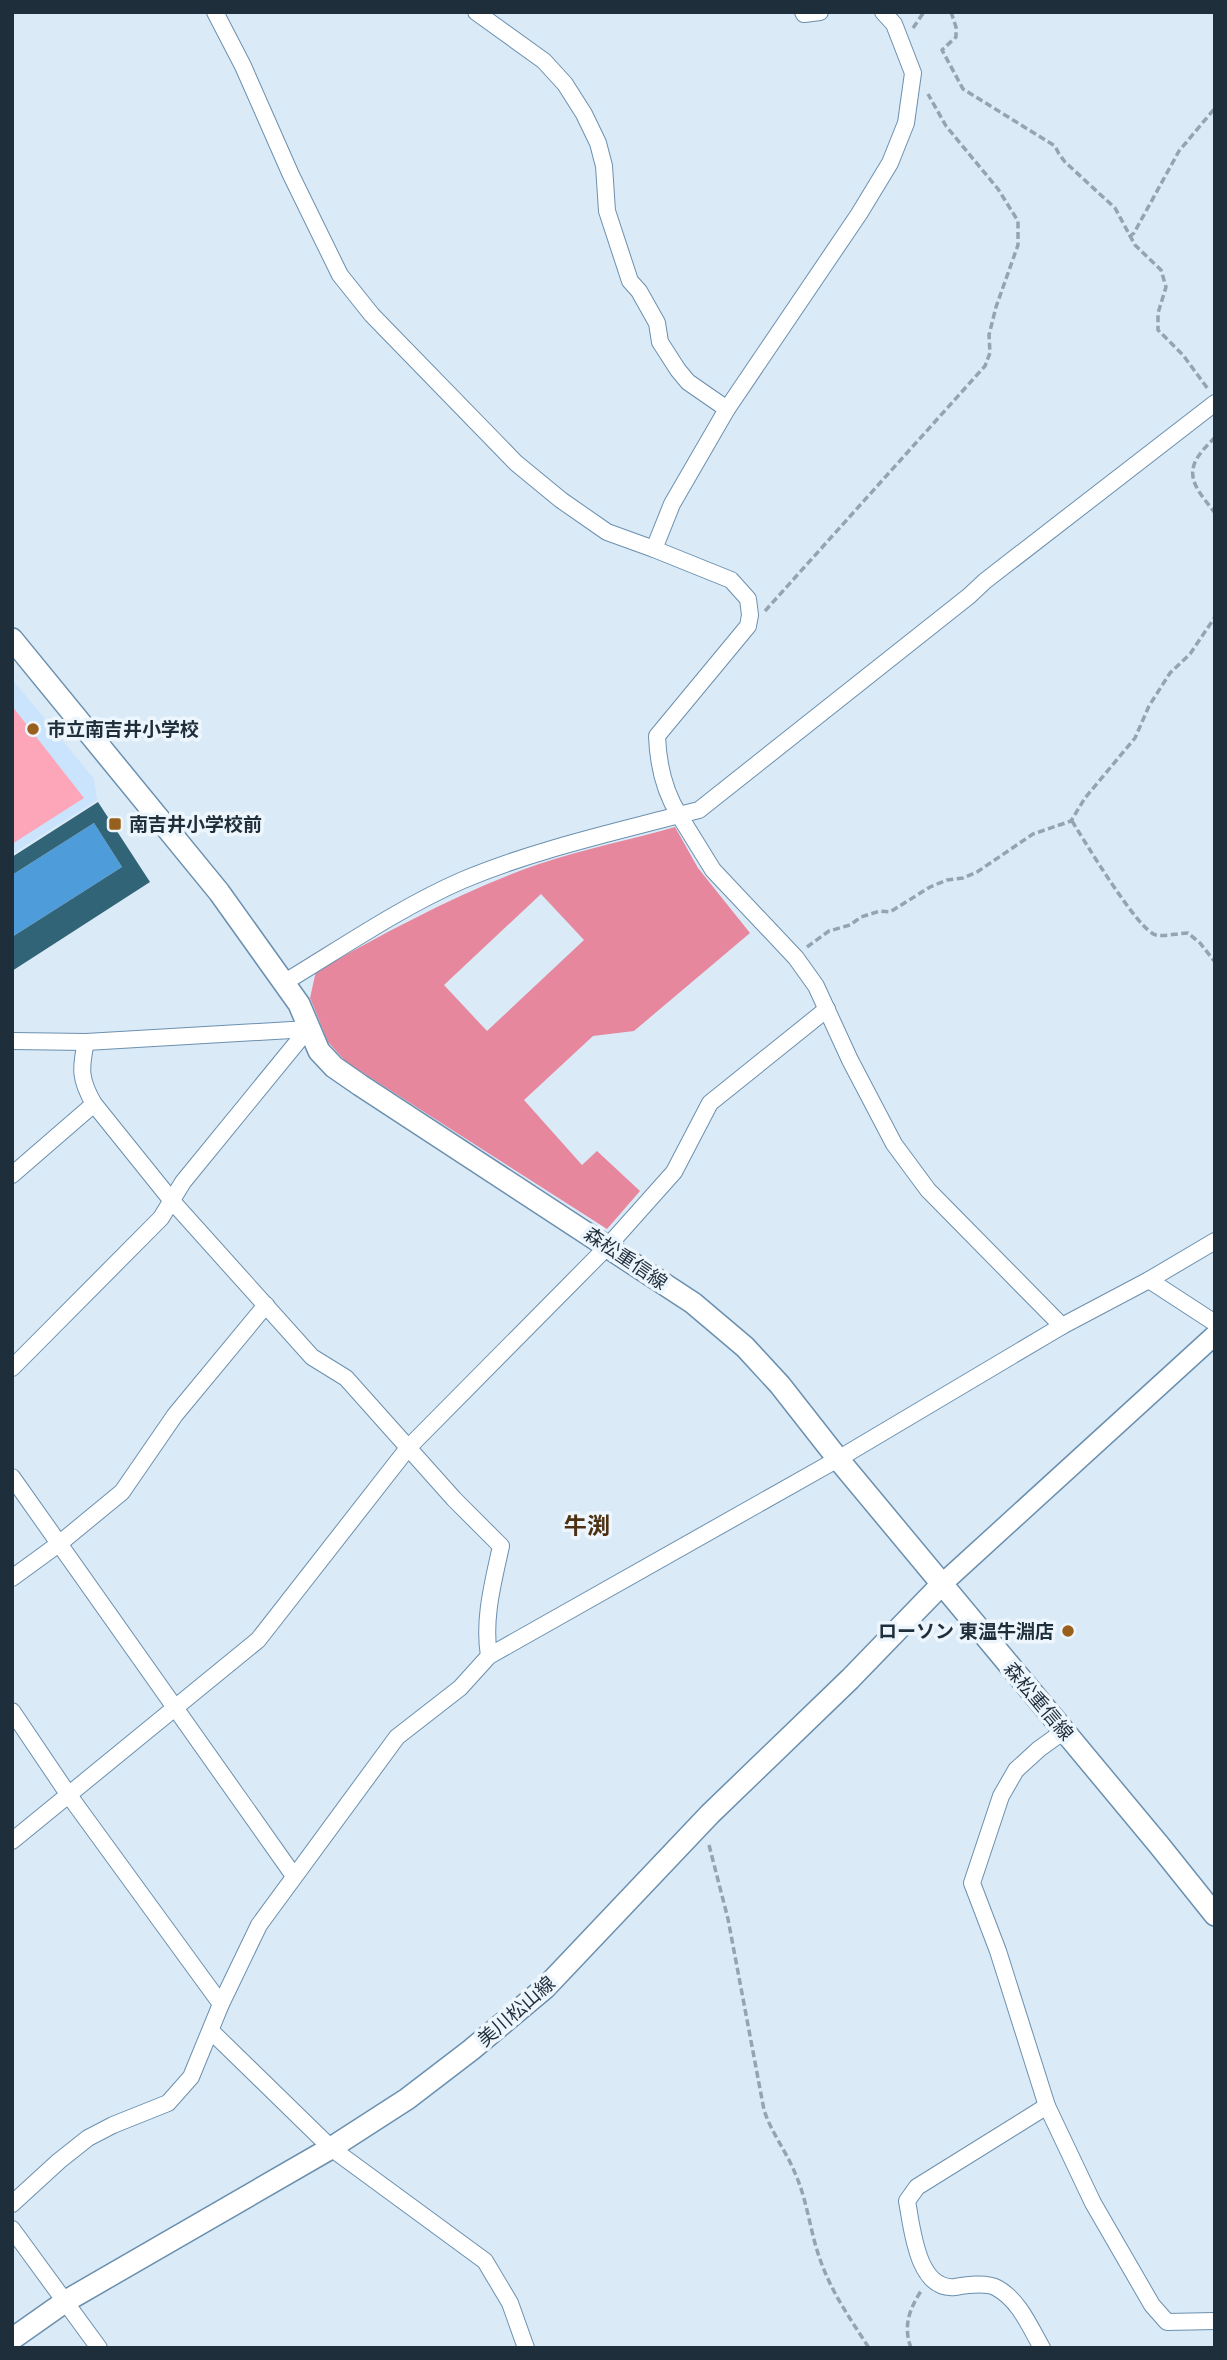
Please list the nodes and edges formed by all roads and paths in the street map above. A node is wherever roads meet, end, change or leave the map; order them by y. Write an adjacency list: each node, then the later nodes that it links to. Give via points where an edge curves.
1 (215, 12): 14 (street, via 340,275 516,463 607,532)
2 (476, 12): 11 (street, via 544,61 584,114 598,143 607,211 630,281 657,323 660,342 678,370)
3 (803, 12): 4 (street)
4 (821, 12)
5 (883, 12): 7 (street, via 894,24)
6 (951, 12): 9 (path, via 956,37 942,50 963,89 1055,146 1065,162 1115,208)
7 (913, 73): 11 (street, via 906,123 890,163); 16 (path, via 946,126 1018,221 1018,244 996,307 990,353 985,366)
8 (1215, 108): 9 (path, via 1179,151)
9 (1129, 237): 10 (path, via 1165,279 1158,330 1183,355)
10 (1212, 397): 18 (street, via 699,810)
11 (727, 409): 14 (street, via 672,504)
12 (1215, 437): 13 (path, via 1201,452 1192,481)
13 (1215, 513)
14 (654, 549): 16 (street, via 731,580 748,599)
15 (1215, 617): 19 (path, via 1190,654 1170,673 1135,738)
16 (748, 626): 18 (street, via 657,736 658,761)
17 (12, 639): 22 (main road, 森松重信線, via 219,892)
18 (679, 816): 20 (street, via 713,870); 22 (street, via 537,853 462,881 404,910)
19 (1071, 821): 20 (path, via 1033,834 977,872 930,887 890,912 880,911 829,931); 21 (path, via 1149,932 1188,933)
20 (796, 958): 23 (street)
21 (1215, 962)
22 (285, 982): 24 (main road, 森松重信線)
23 (827, 1009): 31 (street, via 710,1103 674,1172); 35 (street, via 901,1153 929,1190)
24 (308, 1029): 26 (street); 29 (street); 31 (main road, 森松重信線, via 334,1067)
25 (12, 1041): 26 (street)
26 (86, 1042): 27 (street, via 80,1069)
27 (94, 1104): 28 (street); 29 (street)
28 (12, 1175)
29 (172, 1200): 33 (street); 37 (street, via 161,1218)
30 (1215, 1241): 32 (street)
31 (608, 1245): 38 (street); 39 (main road, 森松重信線, via 693,1303 745,1347)
32 (1149, 1280): 34 (street); 35 (street)
33 (266, 1305): 38 (street, via 312,1357 346,1378); 41 (street, via 175,1415 122,1492)
34 (1215, 1323)
35 (1062, 1326): 39 (street)
36 (1215, 1335): 43 (street)
37 (12, 1368)
38 (408, 1448): 44 (street, via 501,1546 489,1601); 45 (street, via 258,1640)
39 (838, 1459): 43 (main road, 森松重信線); 44 (street)
40 (12, 1477): 41 (street)
41 (60, 1543): 42 (street); 45 (street)
42 (12, 1578)
43 (942, 1584): 47 (main road, 森松重信線); 49 (main road, 美川松山線)
44 (489, 1656): 51 (street, via 460,1688 397,1737)
45 (177, 1708): 48 (street); 51 (street)
46 (12, 1711): 48 (street)
47 (1065, 1731): 52 (main road, 森松重信線); 55 (street, via 1016,1770 1001,1796 972,1883)
48 (68, 1794): 50 (street); 53 (street)
49 (702, 1823): 56 (main road, 美川松山線, via 545,1988 407,2099); 65 (path, via 728,1919 769,2126 806,2200 831,2287)
50 (12, 1841)
51 (294, 1876): 53 (street, via 259,1925)
52 (1215, 1915)
53 (221, 2004): 54 (street)
54 (211, 2031): 56 (street); 57 (street, via 191,2077 168,2103 88,2138)
55 (1047, 2106): 59 (street, via 917,2187 907,2201 915,2243); 61 (street, via 1093,2203 1152,2305 1167,2322)
56 (331, 2148): 60 (main road, 美川松山線); 64 (street, via 485,2261 510,2303)
57 (12, 2204)
58 (12, 2229): 60 (street)
59 (930, 2276): 66 (path, via 906,2322); 67 (street, via 948,2287 996,2287 1015,2302)
60 (66, 2301): 62 (main road, 美川松山線); 63 (street)
61 (1215, 2321)
62 (12, 2339)
63 (99, 2348)
64 (526, 2348)
65 (869, 2348)
66 (911, 2348)
67 (1042, 2348)

